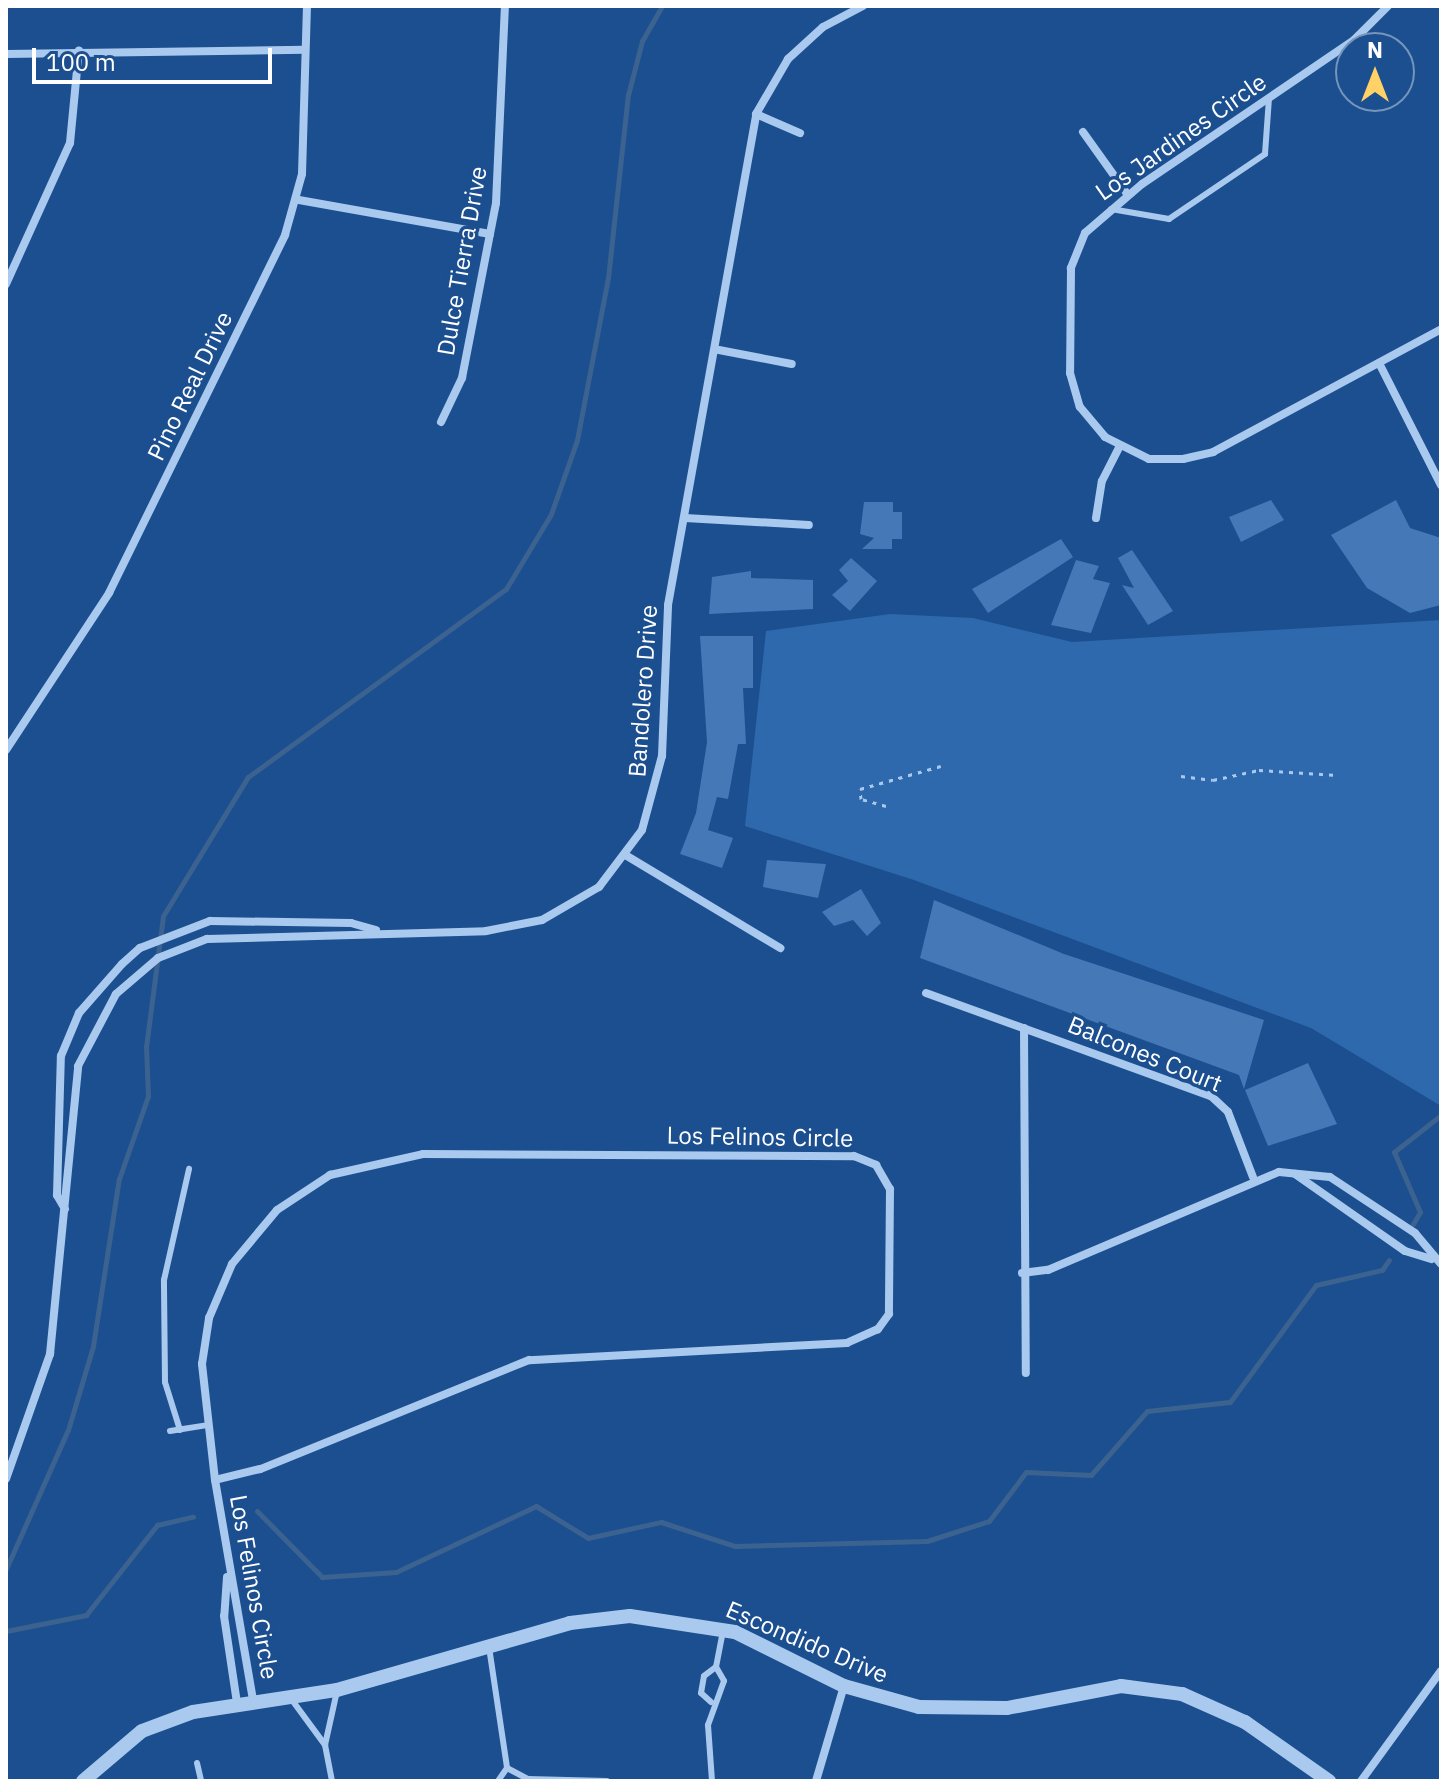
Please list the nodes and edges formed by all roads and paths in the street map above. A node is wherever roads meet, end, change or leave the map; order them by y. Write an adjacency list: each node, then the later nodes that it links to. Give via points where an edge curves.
1 (307, 6): 6 (street, Pino Real Drive)
2 (505, 6): 15 (street, Dulce Tierra Drive)
3 (863, 6): 9 (street, Bandolero Drive, via 823,27 788,59)
4 (1388, 6): 8 (street, Los Jardines Circle, via 1354,40)
5 (79, 50): 6 (street); 7 (street); 16 (street, via 70,143)
6 (305, 50): 13 (street, Pino Real Drive)
7 (6, 54)
8 (1269, 98): 12 (street, Los Jardines Circle); 14 (lane, via 1265,154 1169,219)
9 (756, 114): 11 (street); 18 (street, Bandolero Drive)
10 (1083, 132): 12 (street)
11 (800, 133)
12 (1128, 195): 14 (street, Los Jardines Circle)
13 (299, 200): 15 (street); 27 (street, Pino Real Drive, via 109,593)
14 (1110, 209): 22 (street, Los Jardines Circle, via 1085,233 1071,268 1070,373 1080,407)
15 (490, 234): 21 (street, Dulce Tierra Drive, via 462,378)
16 (6, 284)
17 (1441, 329): 19 (street, Los Jardines Circle)
18 (719, 350): 20 (street); 24 (street, Bandolero Drive)
19 (1379, 363): 22 (street, Los Jardines Circle, via 1213,452 1166,461); 23 (street)
20 (792, 364)
21 (441, 422)
22 (1119, 447): 25 (street, via 1102,481)
23 (1441, 485)
24 (685, 518): 26 (street); 32 (street, Bandolero Drive, via 666,618 658,788)
25 (1096, 518)
26 (809, 525)
27 (6, 750)
28 (941, 766): 31 (path, via 860,789 861,799)
29 (1337, 775): 30 (path, via 1259,770 1213,780)
30 (1181, 776)
31 (886, 806)
32 (627, 856): 33 (street, Bandolero Drive, via 599,887 542,920 486,931); 34 (street)
33 (377, 931): 40 (street, Bandolero Drive, via 224,936 185,945 136,975 99,1015 78,1066); 40 (street, Bandolero Drive, via 351,923 210,921 140,948 122,964 79,1013 61,1056 57,1195)
34 (780, 948)
35 (926, 993): 36 (street, Balcones Court)
36 (1024, 1028): 39 (street, Balcones Court, via 1211,1096 1228,1112); 44 (street)
37 (189, 1169): 47 (lane, via 164,1280 165,1382)
38 (1295, 1173): 39 (street); 41 (street, via 1330,1177); 42 (street)
39 (1253, 1177): 44 (street, via 1090,1253)
40 (66, 1210): 49 (street, Bandolero Drive, via 50,1354)
41 (1395, 1220): 42 (street); 43 (street)
42 (1385, 1238): 43 (street)
43 (1438, 1262)
44 (1022, 1273): 45 (street)
45 (1026, 1373)
46 (206, 1425): 47 (lane); 50 (street, Los Felinos Circle); 50 (street, Los Felinos Circle, via 205,1339 223,1281 277,1210 349,1167 423,1154 854,1156 887,1178 892,1301 865,1338 529,1360 260,1469)
47 (180, 1430): 48 (lane)
48 (170, 1431)
49 (6, 1479)
50 (215, 1480): 51 (street, Los Felinos Circle)
51 (227, 1576): 59 (street, Los Felinos Circle, via 240,1608); 61 (street, via 224,1616)
52 (723, 1629): 53 (street, Escondido Drive, via 662,1617 598,1618); 54 (lane); 56 (street, Escondido Drive)
53 (489, 1647): 57 (street, Escondido Drive); 64 (lane)
54 (716, 1667): 60 (lane, via 724,1681); 60 (lane, via 704,1676 701,1693)
55 (1441, 1671): 74 (street)
56 (844, 1686): 72 (street); 73 (street, Escondido Drive, via 919,1707 973,1711 1091,1687 1157,1689 1211,1704)
57 (337, 1690): 58 (street, Escondido Drive); 62 (lane)
58 (290, 1697): 59 (street, Escondido Drive); 62 (lane)
59 (253, 1701): 61 (street, Escondido Drive)
60 (711, 1702): 71 (lane)
61 (237, 1703): 66 (street, Escondido Drive, via 142,1731)
62 (325, 1745): 68 (lane)
63 (197, 1763): 67 (lane)
64 (507, 1768): 65 (lane); 69 (lane)
65 (528, 1780): 70 (lane)
66 (83, 1781)
67 (201, 1781)
68 (332, 1781)
69 (498, 1781)
70 (607, 1781)
71 (712, 1781)
72 (816, 1781)
73 (1329, 1781)
74 (1361, 1781)

